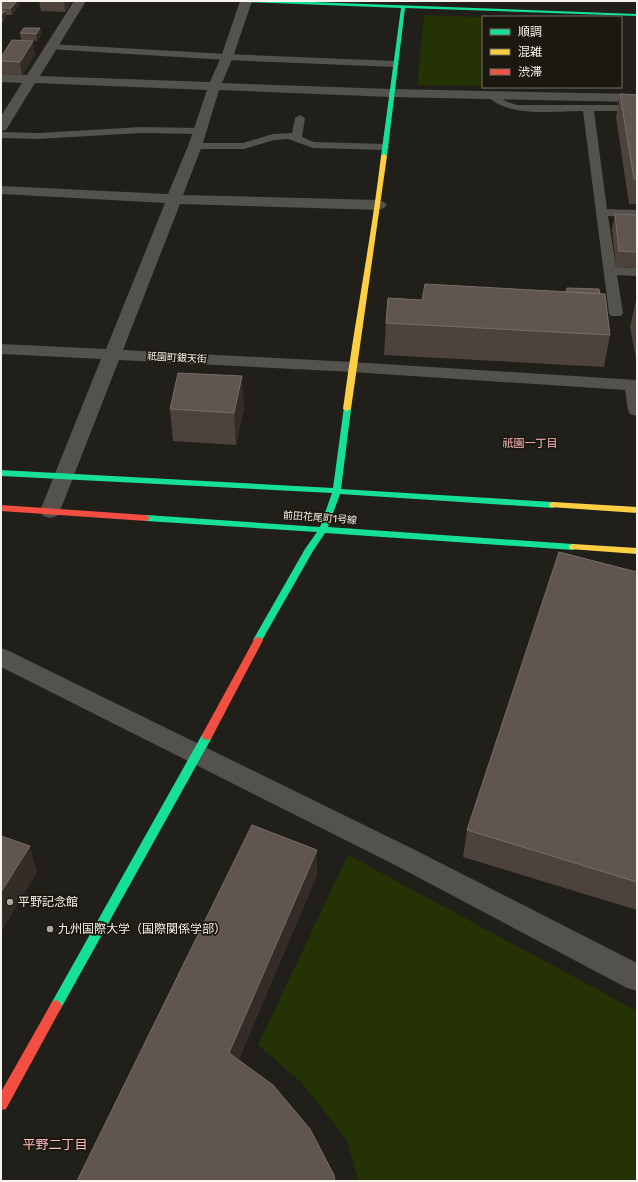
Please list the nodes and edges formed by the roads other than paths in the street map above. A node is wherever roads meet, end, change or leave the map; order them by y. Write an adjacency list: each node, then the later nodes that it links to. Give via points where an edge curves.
1 (80, 1): 6 (street)
2 (246, 1): 3 (street); 7 (street)
3 (369, 3): 4 (street)
4 (403, 7): 5 (street); 8 (street)
5 (637, 15)
6 (51, 47): 7 (lane); 10 (street)
7 (227, 57): 8 (lane); 11 (street)
8 (395, 64): 12 (street)
9 (1, 78): 10 (street)
10 (30, 80): 11 (street); 18 (street)
11 (214, 87): 12 (street); 20 (street)
12 (391, 93): 13 (street); 22 (street)
13 (492, 95): 14 (street); 15 (lane, via 501,103 516,108)
14 (637, 98)
15 (588, 108): 16 (lane); 26 (lane)
16 (637, 108)
17 (300, 118): 21 (lane)
18 (1, 127)
19 (1, 135): 20 (lane, via 38,136 141,130)
20 (197, 138): 21 (lane, via 244,146 273,137 289,136); 24 (street)
21 (296, 139): 22 (lane, via 313,145)
22 (385, 147): 25 (street)
23 (1, 190): 24 (street)
24 (174, 199): 25 (street); 32 (street)
25 (379, 205): 33 (street)
26 (602, 212): 27 (lane); 28 (lane)
27 (637, 214)
28 (610, 271): 29 (lane); 30 (lane)
29 (637, 272)
30 (616, 313)
31 (1, 349): 32 (street, 祇園町銀天街)
32 (112, 355): 33 (street, 祇園町銀天街); 37 (street)
33 (352, 366): 34 (street, 祇園町銀天街); 38 (street)
34 (635, 385): 35 (street)
35 (637, 410)
36 (1, 472): 37 (street)
37 (64, 477): 38 (street); 41 (street)
38 (337, 491): 40 (street); 42 (street)
39 (1, 508): 41 (street, 前田花尾町1号線)
40 (637, 510)
41 (50, 512): 42 (street, 前田花尾町1号線)
42 (323, 530): 43 (street, 前田花尾町1号線); 45 (street, via 309,549 263,630)
43 (637, 551)
44 (1, 657): 45 (street)
45 (197, 754): 46 (street, via 404,857); 47 (street)
46 (637, 978)
47 (1, 1104)

